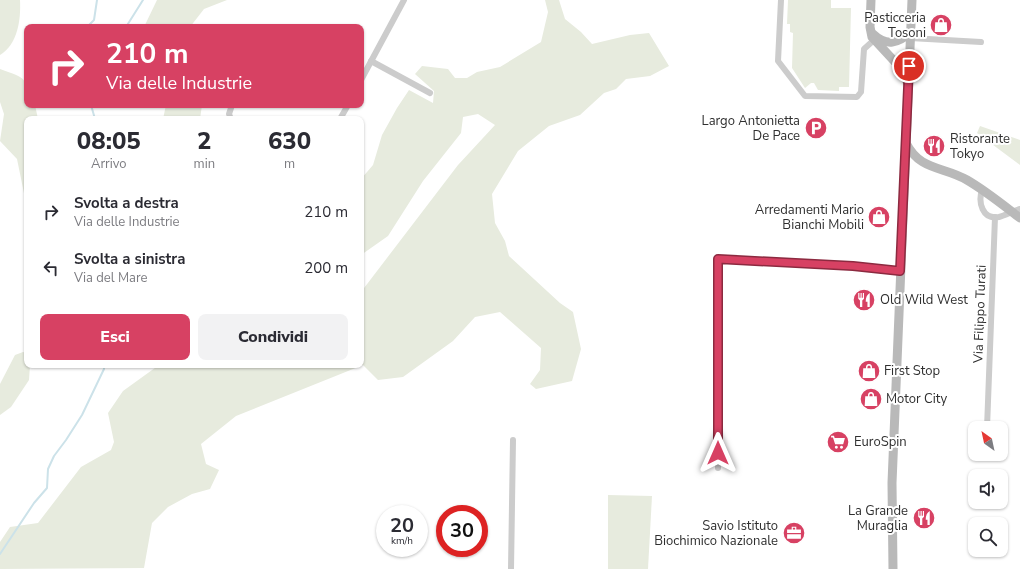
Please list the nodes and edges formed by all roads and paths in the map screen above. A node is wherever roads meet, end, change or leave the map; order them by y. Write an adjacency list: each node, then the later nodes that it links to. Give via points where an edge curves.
1 (404, 0): 9 (street)
2 (781, 0): 6 (street, via 778,61 805,96 860,95 864,49)
3 (871, 0): 6 (main road)
4 (912, 0): 5 (main road)
5 (911, 35): 6 (main road, via 894,42); 7 (street); 8 (main road)
6 (872, 36): 10 (main road)
7 (981, 42)
8 (910, 53): 10 (main road, via 904,60); 11 (main road)
9 (372, 61): 12 (street); 14 (street)
10 (896, 63): 11 (main road); 13 (main road)
11 (909, 69): 13 (main road)
12 (364, 75)
13 (908, 84): 15 (main road)
14 (430, 93)
15 (906, 144): 16 (main road, via 913,156); 17 (main road)
16 (922, 163): 17 (main road, via 912,167); 18 (main road, via 957,175)
17 (904, 176): 22 (main road)
18 (982, 190): 19 (main road); 20 (street, via 982,209)
19 (1016, 210): 20 (street); 21 (main road)
20 (995, 217): 23 (street, Via Filippo Turati)
21 (1020, 218)
22 (900, 271): 25 (street, via 718,259); 27 (main road, via 892,483)
23 (987, 421)
24 (513, 440): 26 (street)
25 (718, 468)
26 (511, 569)
27 (893, 569)

